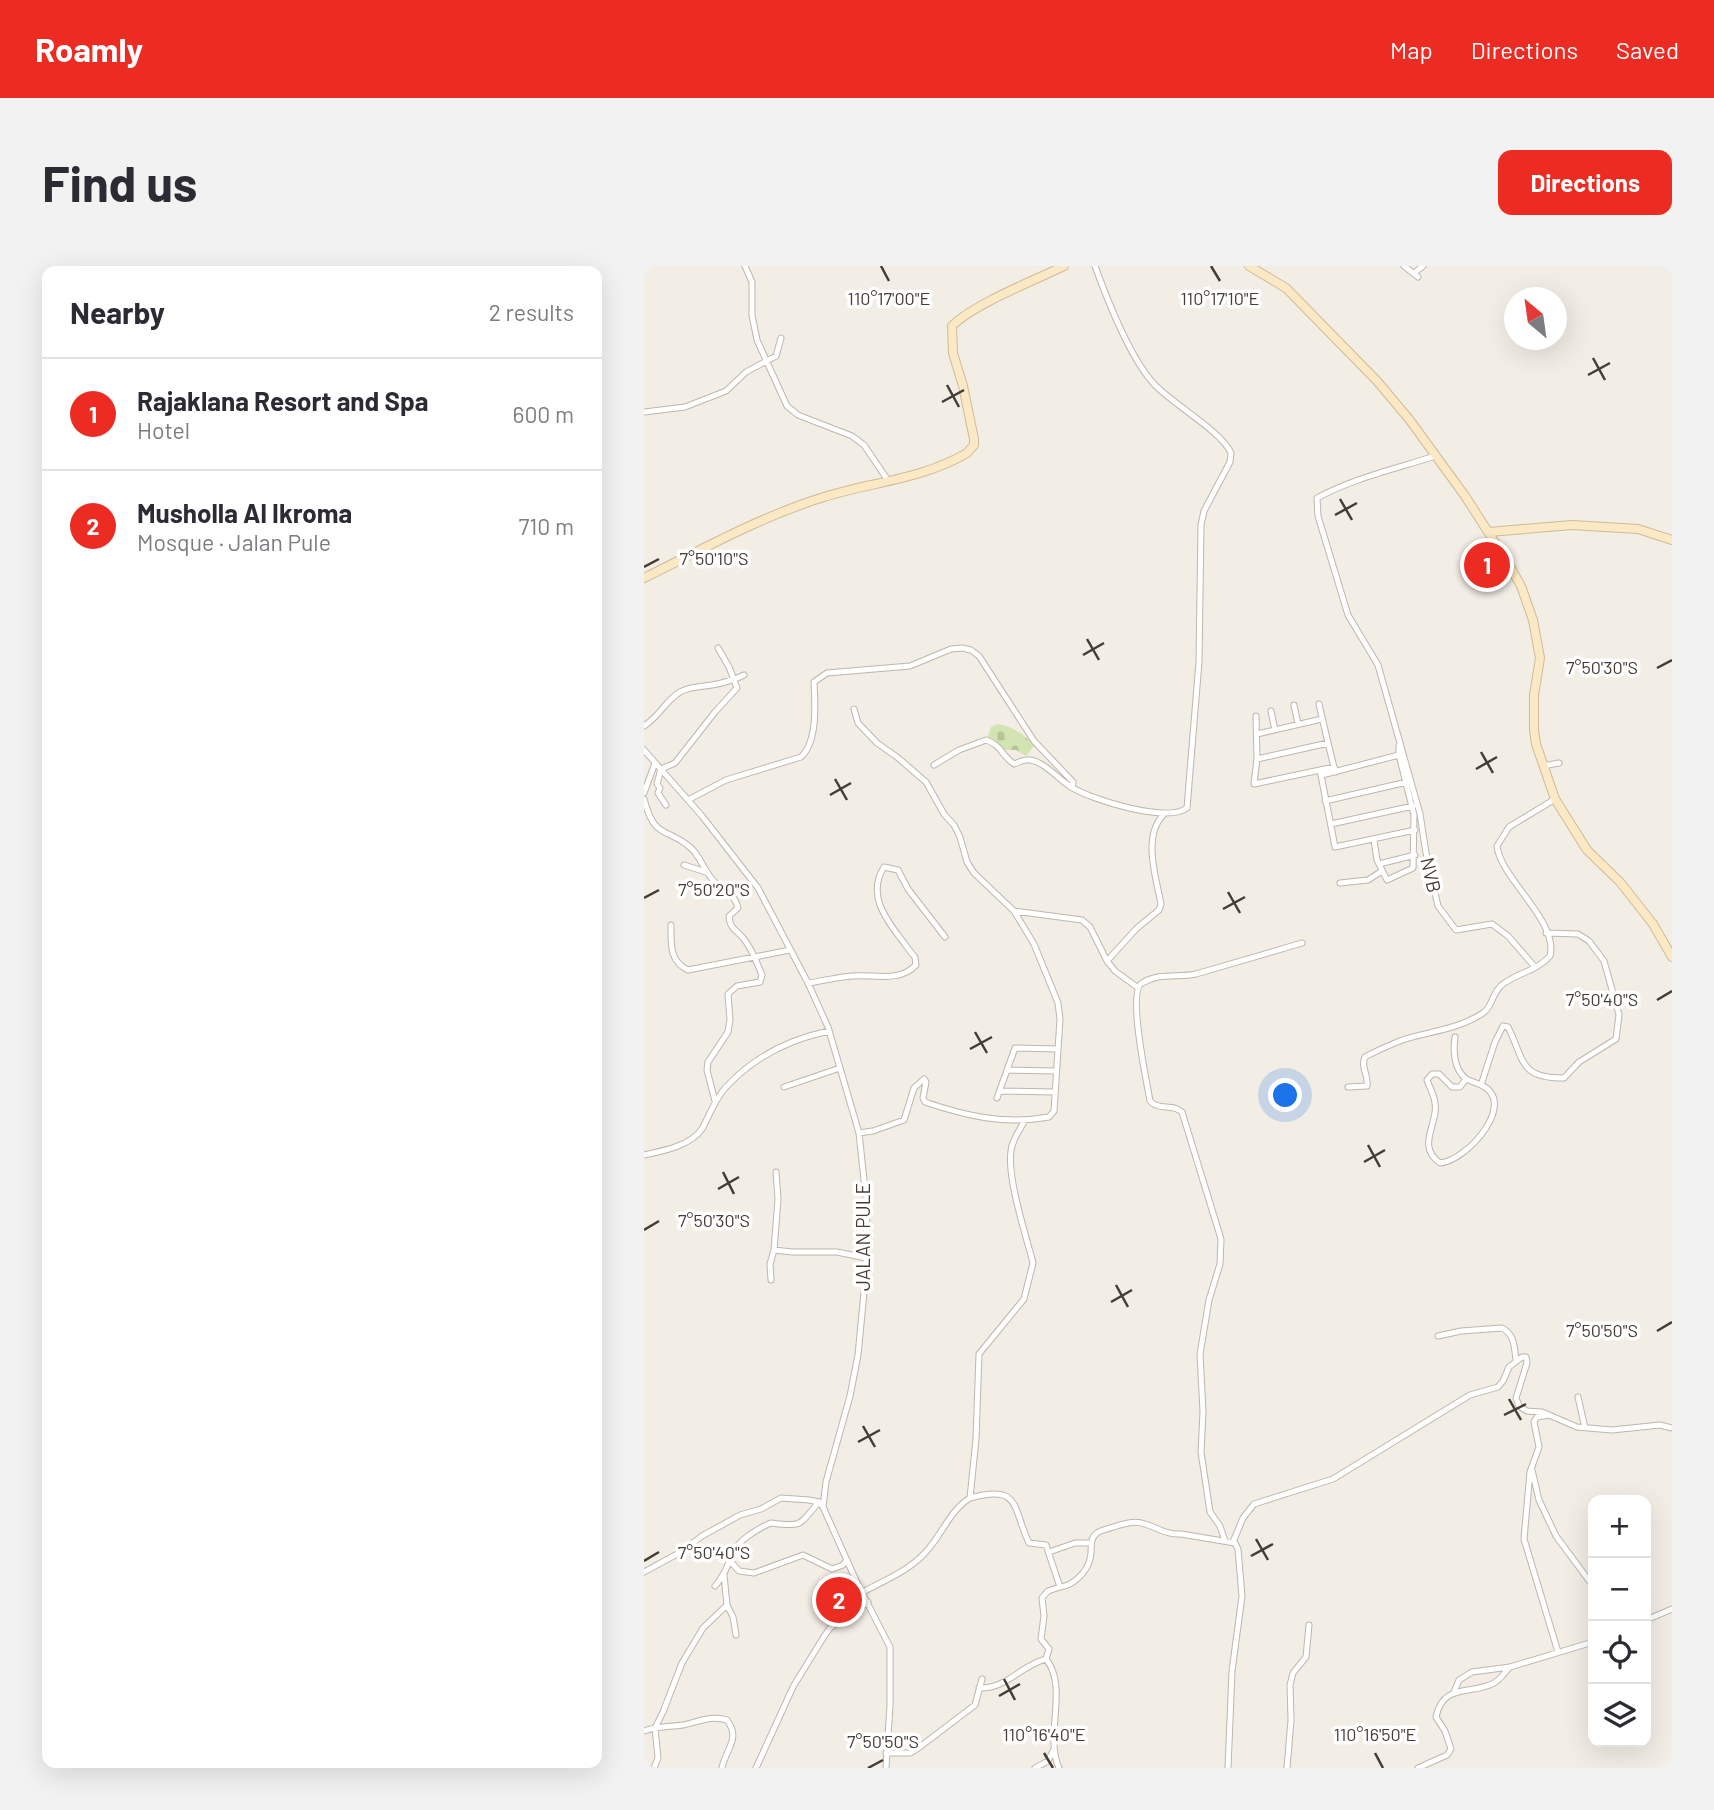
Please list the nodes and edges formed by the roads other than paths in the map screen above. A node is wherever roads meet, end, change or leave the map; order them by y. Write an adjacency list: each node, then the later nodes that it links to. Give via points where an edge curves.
1 (1064, 266): 11 (main road, via 952,326 953,353 972,423 972,449)
2 (1095, 266): 49 (street, via 1111,308 1148,376 1231,453 1201,525 1199,662 1188,804 1185,810)
3 (1250, 266): 10 (main road, via 1286,288 1355,358)
4 (1404, 266): 5 (street, via 1416,275)
5 (1423, 266)
6 (749, 268): 8 (street, via 755,329)
7 (781, 338): 8 (street, via 776,356)
8 (769, 360): 9 (street, via 746,372 726,391 685,407); 11 (street, via 792,410 852,436 864,445)
9 (644, 412)
10 (1435, 456): 12 (main road); 28 (street, via 1356,480 1317,498 1318,516 1349,615 1378,665)
11 (889, 482): 14 (main road, via 800,505)
12 (1489, 532): 13 (main road, via 1589,526 1638,529); 36 (main road, via 1521,586 1533,620 1540,658 1534,730)
13 (1672, 540)
14 (644, 578)
15 (718, 649): 17 (street)
16 (744, 675): 17 (street)
17 (734, 680): 25 (street, via 680,692); 37 (street, via 737,688 686,751)
18 (1318, 704): 23 (street)
19 (1294, 705): 24 (street)
20 (854, 709): 59 (street, via 858,723 877,743 926,782 961,837 974,873)
21 (1271, 711): 26 (street)
22 (1256, 716): 27 (street)
23 (1322, 719): 24 (street); 29 (street)
24 (1298, 724): 26 (street)
25 (644, 726)
26 (1275, 730): 27 (street)
27 (1257, 734): 32 (street)
28 (1399, 739): 31 (street); 68 (street, NVB, via 1438,906 1456,930 1492,924)
29 (1328, 743): 32 (street); 38 (street)
30 (644, 750): 33 (street, JALAN PULE)
31 (1399, 755): 38 (street); 40 (street)
32 (1257, 759): 39 (street, via 1254,784)
33 (655, 763): 37 (street, JALAN PULE); 42 (street)
34 (1559, 763): 36 (street)
35 (934, 765): 41 (street, via 986,740 1000,748 1010,762 1034,761)
36 (1543, 766): 44 (main road)
37 (661, 769): 45 (street, JALAN PULE); 47 (street, via 656,782)
38 (1335, 769): 39 (street)
39 (1321, 772): 46 (street)
40 (1407, 782): 46 (street); 48 (street)
41 (1072, 788): 45 (street, via 1073,782 1034,741 979,656 962,648 910,666 827,673 814,682 812,734 801,757 726,780); 49 (street)
42 (644, 793)
43 (644, 799): 57 (street, via 656,827 692,849)
44 (1555, 799): 61 (street, via 1509,827 1497,846 1499,858 1532,904); 66 (main road, via 1587,850 1620,882)
45 (688, 800): 64 (street, JALAN PULE, via 758,888)
46 (1325, 801): 50 (street)
47 (666, 805)
48 (1413, 806): 50 (street); 51 (street)
49 (1164, 814): 67 (street, via 1157,821 1152,859 1159,910)
50 (1331, 824): 52 (street, via 1335,847)
51 (1415, 830): 52 (street); 53 (street)
52 (1374, 839): 54 (street)
53 (1415, 855): 54 (street); 56 (street, via 1413,868 1393,878 1387,880)
54 (1379, 864): 56 (street)
55 (684, 865): 57 (street)
56 (1382, 871): 58 (street, via 1368,880)
57 (706, 872): 65 (street, via 735,897 738,908 729,916 729,925 743,937)
58 (1340, 883)
59 (1014, 911): 67 (street, via 1082,920); 73 (street, via 1034,944 1058,1003)
60 (671, 925): 65 (street, via 673,957 688,970)
61 (1546, 933): 68 (street, via 1552,952); 78 (street, via 1578,934 1604,961 1619,1015 1616,1038 1579,1062 1564,1078 1547,1078 1526,1068 1518,1045 1503,1026)
62 (945, 937): 69 (street, via 898,870 884,867 878,881 879,906 916,965 889,977 853,975)
63 (1302, 943): 70 (street, via 1196,974 1168,974)
64 (790, 950): 65 (street); 69 (street, JALAN PULE)
65 (754, 957): 84 (street, via 762,981 737,986 728,994 729,1032 708,1062)
66 (1672, 957)
67 (1107, 961): 70 (street)
68 (1535, 967): 80 (street, via 1501,985 1489,1009 1480,1015 1365,1057 1367,1086)
69 (808, 983): 71 (street, JALAN PULE)
70 (1137, 987): 101 (street, via 1136,1013 1150,1101 1182,1112 1221,1239 1220,1264 1200,1354 1201,1452 1210,1512)
71 (829, 1031): 74 (street, JALAN PULE); 84 (street, via 771,1052)
72 (1455, 1037): 77 (street, via 1457,1066)
73 (1058, 1049): 75 (street, via 1015,1048); 76 (street)
74 (840, 1068): 79 (street); 86 (street, JALAN PULE)
75 (1007, 1070): 76 (street); 81 (street)
76 (1055, 1071): 82 (street)
77 (1466, 1079): 78 (street); 78 (street, via 1456,1087 1439,1074 1433,1073 1427,1080 1435,1112 1428,1147 1440,1163 1466,1152 1486,1129 1494,1099)
78 (1481, 1085)
79 (784, 1087)
80 (1348, 1087)
81 (1001, 1091): 82 (street); 83 (street)
82 (1054, 1092): 85 (street, via 1054,1111 1049,1117)
83 (997, 1098)
84 (715, 1101): 87 (street, via 699,1133 690,1140)
85 (1024, 1122): 86 (street, via 983,1119 925,1102 924,1079 914,1088 904,1120); 99 (street, via 1010,1154 1032,1273 1024,1299 979,1354)
86 (859, 1133): 90 (street, JALAN PULE, via 867,1208)
87 (644, 1155)
88 (776, 1172): 89 (street)
89 (774, 1250): 90 (street); 91 (street)
90 (866, 1258): 100 (street, JALAN PULE, via 858,1355)
91 (771, 1280)
92 (1438, 1336): 93 (street, via 1502,1328 1514,1339)
93 (1516, 1360): 95 (street, via 1527,1360 1516,1398 1519,1406); 102 (street, via 1498,1387 1470,1395 1333,1479 1254,1504)
94 (1578, 1397): 96 (street)
95 (1549, 1415): 96 (street); 98 (street, via 1534,1422 1539,1447)
96 (1585, 1428): 97 (street)
97 (1672, 1428)
98 (1532, 1468): 109 (street, via 1539,1500 1556,1536); 120 (street, via 1524,1539)
99 (970, 1498): 104 (street, via 992,1492 1008,1497 1018,1510 1029,1543 1045,1544); 112 (street, via 958,1506 925,1554)
100 (821, 1504): 105 (street); 106 (street, via 800,1524 771,1523 744,1540); 107 (street, via 779,1498 740,1515)
101 (1225, 1541): 102 (street); 103 (street, via 1173,1535 1132,1522 1097,1534)
102 (1233, 1542): 136 (street, via 1238,1549 1242,1596 1232,1671)
103 (1091, 1543): 104 (street); 111 (street, via 1083,1572)
104 (1049, 1552): 111 (street)
105 (847, 1560): 106 (street, via 832,1569 803,1555 751,1573 739,1571); 112 (street)
106 (731, 1562): 108 (street)
107 (644, 1572)
108 (724, 1575): 110 (street); 114 (street)
109 (1588, 1579)
110 (715, 1587)
111 (1060, 1587): 121 (street, via 1042,1598 1041,1641 1049,1649)
112 (863, 1592): 113 (street)
113 (868, 1602): 129 (street, via 890,1647); 132 (street, via 823,1638 793,1687)
114 (727, 1605): 118 (street); 126 (street, via 703,1628 682,1663)
115 (1672, 1609): 116 (street)
116 (1651, 1618)
117 (1309, 1625): 137 (street, via 1306,1657 1290,1678)
118 (736, 1634)
119 (1588, 1643): 120 (street)
120 (1558, 1652): 122 (street)
121 (1046, 1659): 124 (street, via 994,1688); 128 (street, via 1055,1671)
122 (1510, 1667): 125 (street, via 1495,1683); 125 (street, via 1472,1672 1459,1680)
123 (982, 1679): 124 (street)
124 (979, 1688): 129 (street, via 975,1705 917,1749)
125 (1454, 1692): 138 (street, via 1440,1705 1436,1717 1451,1749)
126 (655, 1728): 127 (street); 130 (street, via 658,1758); 131 (street, via 715,1717 727,1720 734,1737)
127 (644, 1731)
128 (1054, 1749): 134 (street, via 1048,1761); 135 (street)
129 (886, 1753): 133 (street)
130 (654, 1768)
131 (722, 1768)
132 (756, 1768)
133 (886, 1768)
134 (1035, 1768)
135 (1059, 1768)
136 (1228, 1768)
137 (1287, 1768)
138 (1418, 1768)

